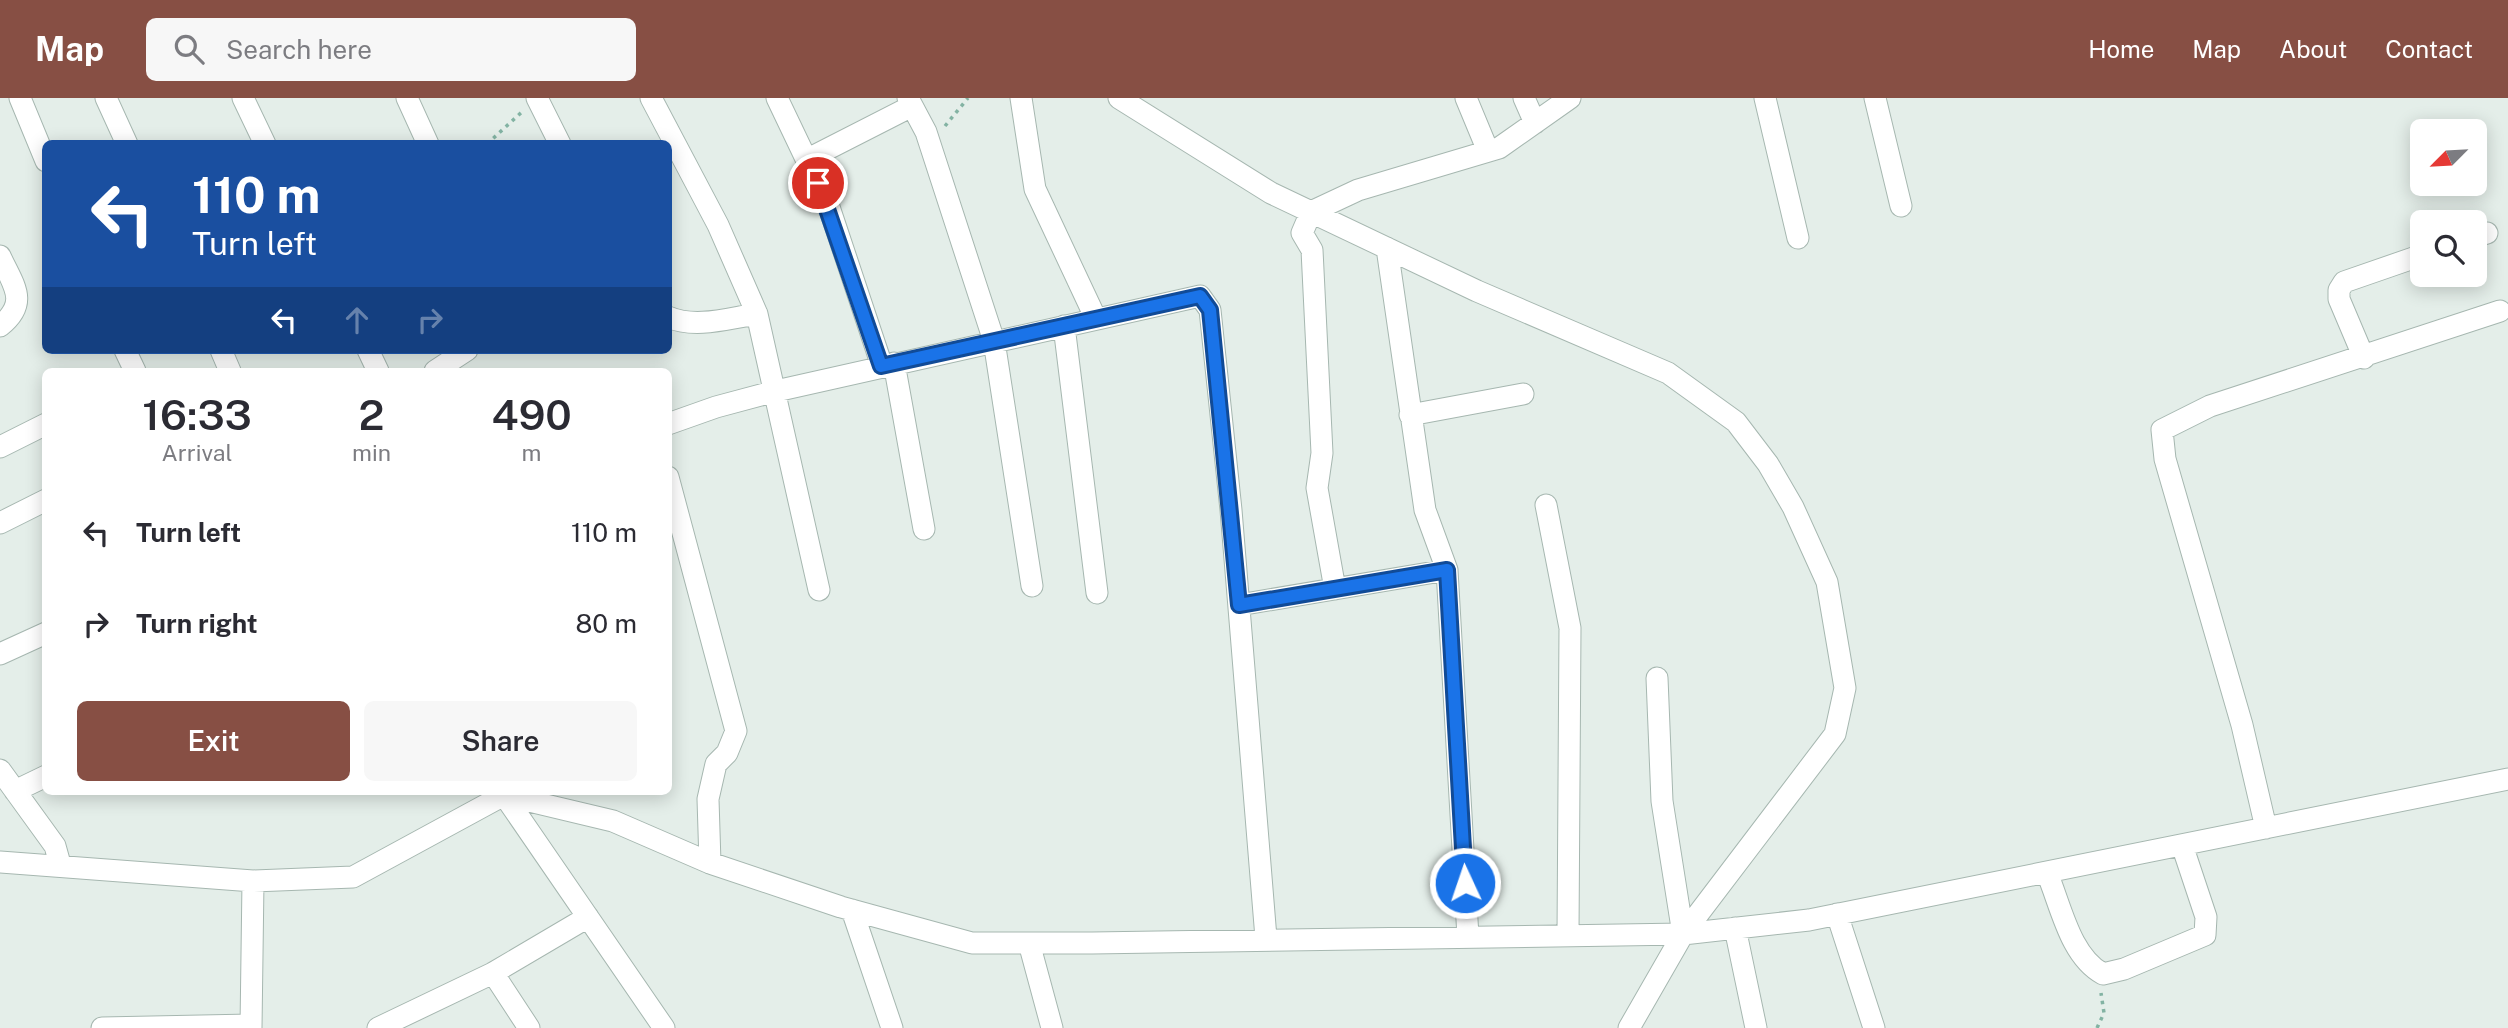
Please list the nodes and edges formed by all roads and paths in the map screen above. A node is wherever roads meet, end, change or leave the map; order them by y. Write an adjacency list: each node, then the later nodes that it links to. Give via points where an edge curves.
1 (20, 98): 24 (street)
2 (106, 98): 18 (street)
3 (243, 98): 19 (street)
4 (407, 98): 20 (street)
5 (651, 98): 34 (street, via 718,225)
6 (777, 98): 26 (street)
7 (968, 98): 23 (path)
8 (1021, 98): 36 (street, via 1035,189)
9 (1119, 98): 28 (street, via 1271,193)
10 (1466, 98): 25 (street)
11 (1524, 98): 17 (street)
12 (1570, 98): 17 (street)
13 (1765, 98): 29 (street)
14 (1875, 98): 27 (street)
15 (538, 100): 21 (path); 22 (street)
16 (910, 102): 23 (street); 26 (street)
17 (1535, 122): 25 (street)
18 (125, 140)
19 (263, 140)
20 (426, 140)
21 (491, 140)
22 (558, 140)
23 (930, 144): 39 (street)
24 (42, 151)
25 (1488, 151): 28 (street, via 1358,190)
26 (808, 159): 42 (street)
27 (1901, 206)
28 (1311, 212): 30 (street); 57 (street, via 1301,233 1312,250 1322,453 1317,488)
29 (1798, 238)
30 (1387, 248): 46 (street); 82 (street, via 1668,373 1736,422 1787,496 1827,582 1845,688 1835,734)
31 (0, 256): 37 (street, via 19,298 14,315)
32 (2410, 259): 41 (street, via 2344,282 2339,290)
33 (2500, 311): 41 (street)
34 (757, 314): 35 (street, via 698,323); 44 (street)
35 (672, 319)
36 (1096, 319): 38 (street); 60 (street, via 1200,296 1210,310)
37 (0, 326)
38 (1063, 326): 39 (street); 59 (street)
39 (994, 341): 42 (street); 56 (street)
40 (462, 354): 43 (street)
41 (2364, 358): 71 (street, via 2210,406 2162,430 2165,458 2242,725)
42 (888, 365): 44 (street); 54 (street)
43 (444, 368)
44 (776, 391): 47 (street); 58 (street)
45 (1523, 394): 46 (street)
46 (1410, 415): 55 (street, via 1425,510)
47 (672, 423)
48 (42, 426): 49 (street)
49 (0, 447)
50 (672, 492): 74 (street, via 736,732 716,764 708,799)
51 (42, 502): 53 (street)
52 (1546, 505): 83 (street, via 1570,628)
53 (0, 523)
54 (924, 529)
55 (1447, 570): 57 (street); 84 (street)
56 (1032, 586)
57 (1335, 589): 60 (street)
58 (819, 590)
59 (1097, 593)
60 (1239, 605): 85 (street)
61 (42, 635): 62 (street)
62 (0, 654)
63 (1657, 678): 82 (street, via 1662,801)
64 (0, 770): 67 (street)
65 (42, 778): 67 (street)
66 (2508, 779): 71 (street)
67 (15, 791): 75 (street, via 55,846)
68 (505, 795): 69 (street); 70 (street); 80 (street)
69 (478, 799): 77 (street, via 353,877)
70 (573, 801): 74 (street)
71 (2266, 828): 72 (street)
72 (2182, 845): 76 (street); 88 (street, via 2206,917 2205,935)
73 (0, 862): 75 (street)
74 (710, 863): 78 (street)
75 (60, 864): 77 (street)
76 (2047, 873): 79 (street); 88 (street, via 2081,953)
77 (253, 881): 90 (street)
78 (852, 909): 86 (street, via 972,943); 94 (street)
79 (1837, 915): 81 (street); 98 (street)
80 (588, 917): 87 (street); 93 (street)
81 (1735, 928): 82 (street); 97 (street)
82 (1683, 934): 83 (street); 96 (street)
83 (1568, 935): 84 (street)
84 (1468, 937): 85 (street)
85 (1266, 939): 86 (street)
86 (1029, 943): 95 (street)
87 (493, 973): 91 (street); 92 (street)
88 (2103, 974): 99 (path, via 2104,1013)
89 (114, 1027): 90 (street)
90 (251, 1027)
91 (378, 1028)
92 (529, 1028)
93 (664, 1028)
94 (892, 1028)
95 (1052, 1028)
96 (1629, 1028)
97 (1756, 1028)
98 (1874, 1028)
99 (2097, 1028)

